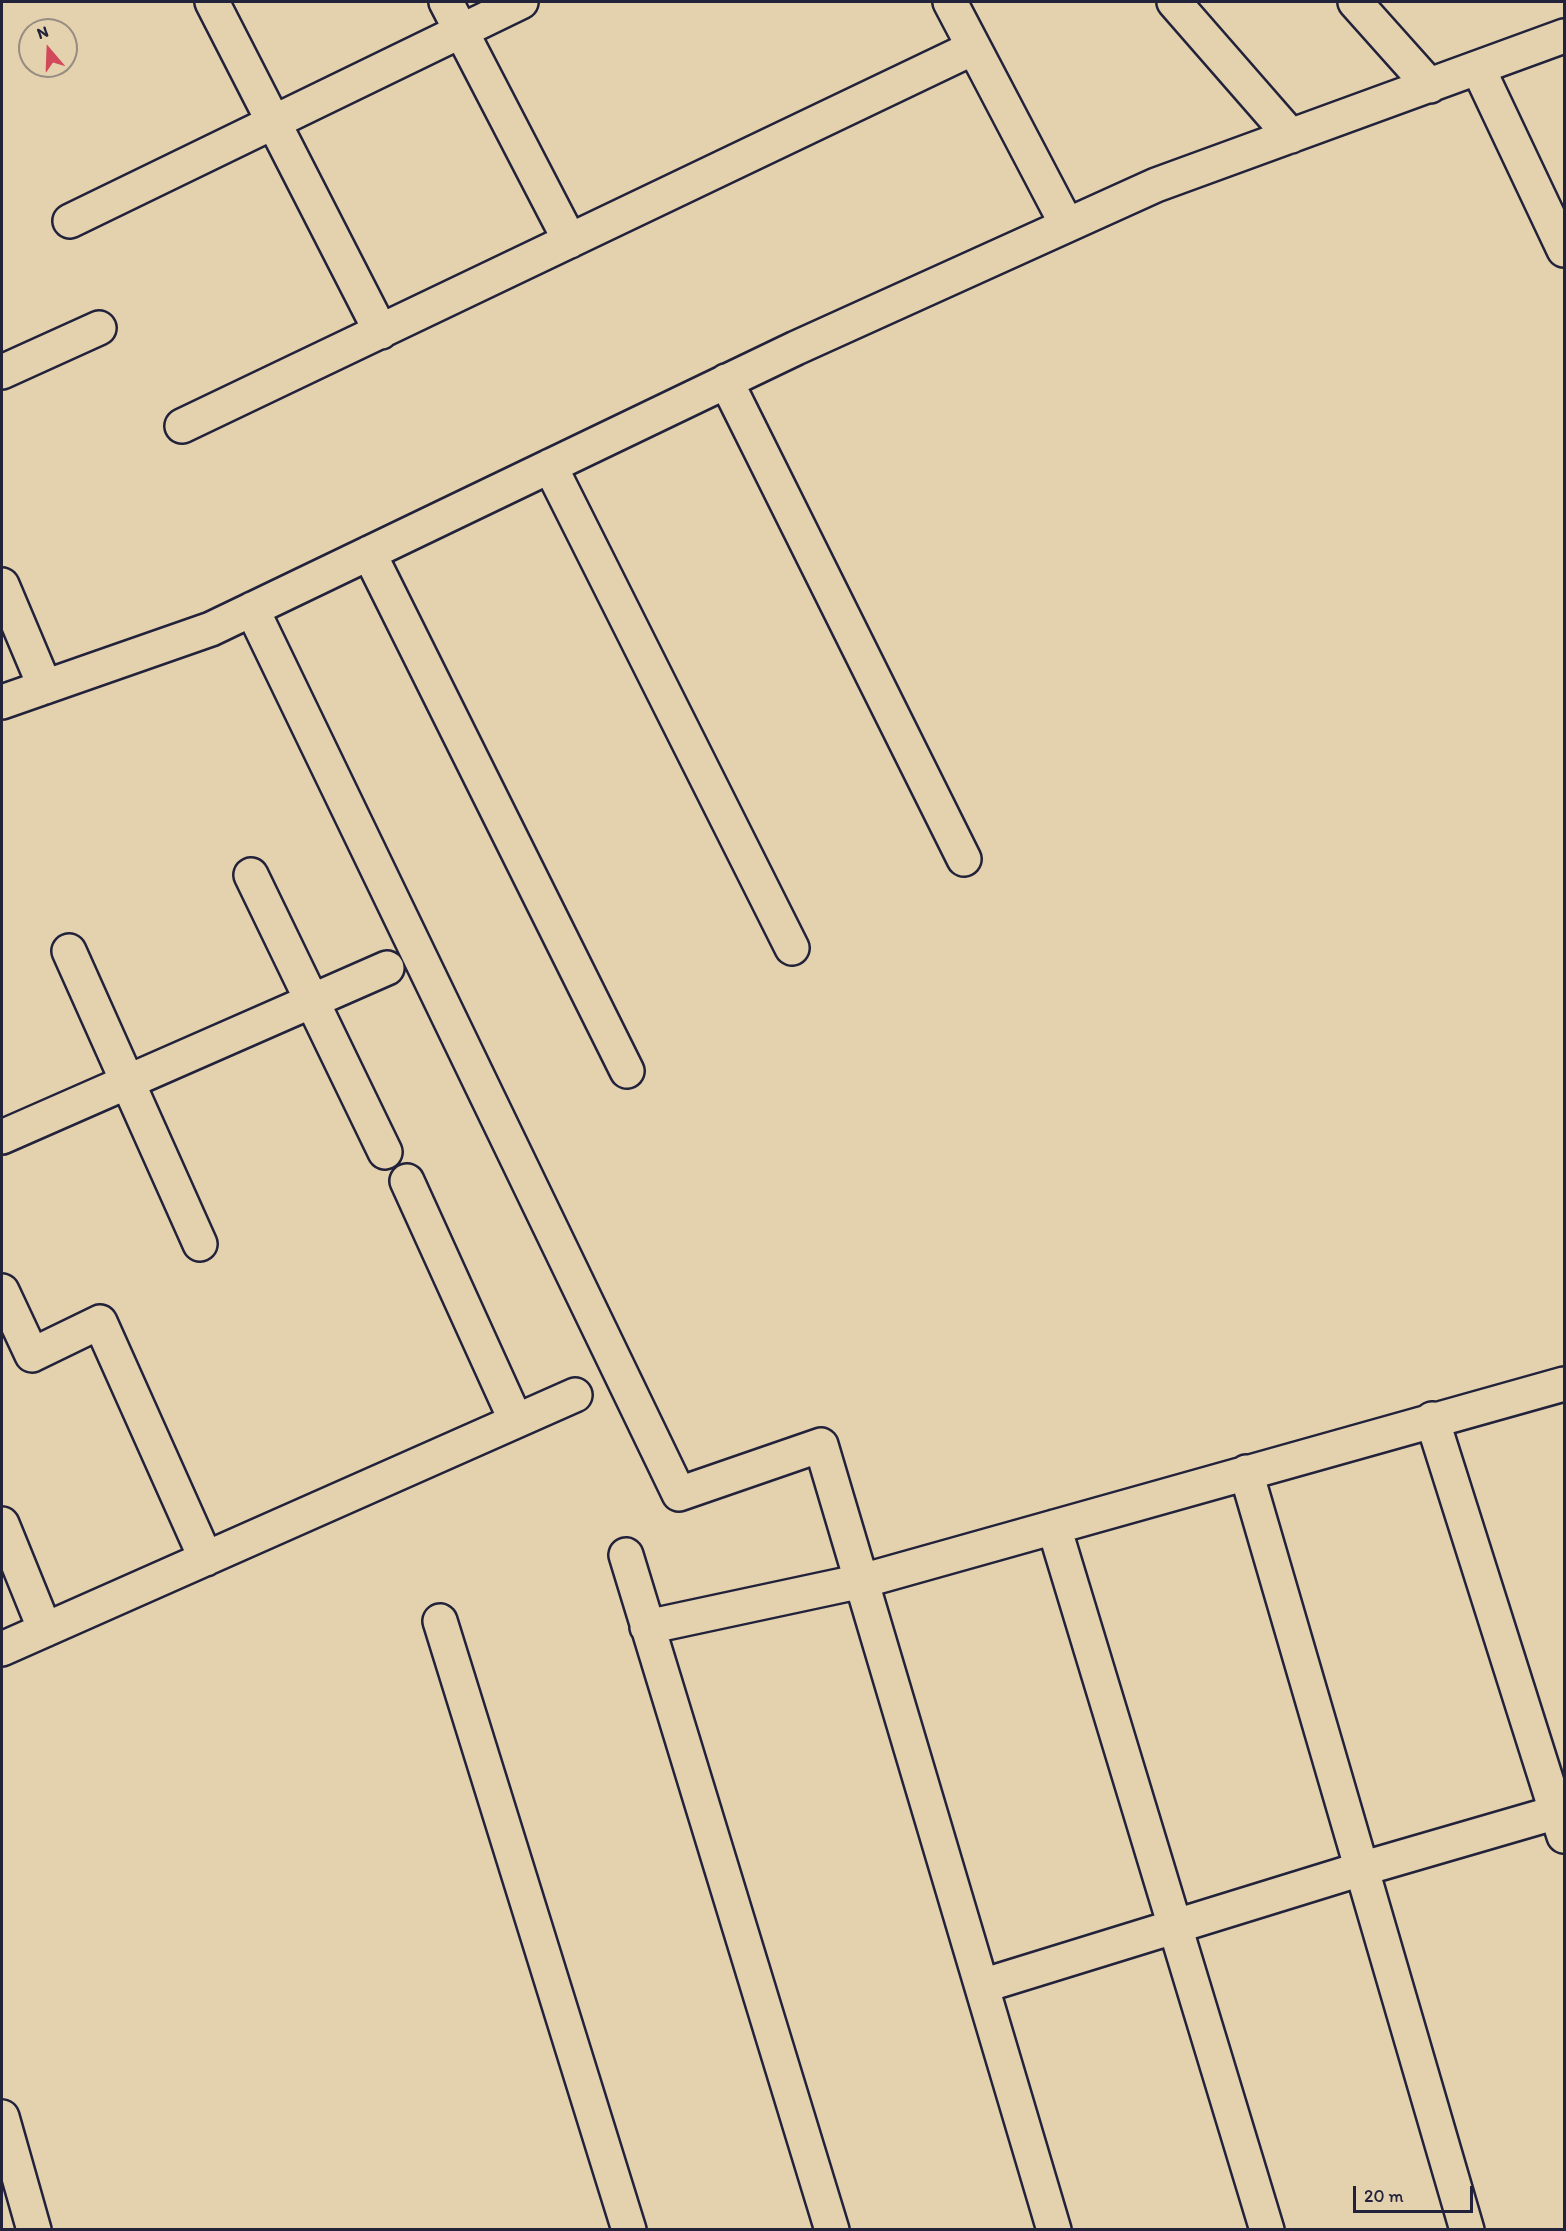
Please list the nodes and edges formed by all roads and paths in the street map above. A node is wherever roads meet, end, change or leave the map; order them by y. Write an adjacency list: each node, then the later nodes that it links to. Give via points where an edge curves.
1 (212, 2): 12 (street)
2 (446, 2): 7 (street)
3 (520, 2): 7 (street)
4 (950, 2): 9 (street)
5 (1174, 2): 13 (street)
6 (1355, 2): 11 (street)
7 (461, 31): 12 (street); 16 (street)
8 (1564, 36): 10 (street)
9 (973, 48): 15 (street); 16 (street)
10 (1478, 68): 11 (street); 17 (street)
11 (1430, 86): 13 (street)
12 (273, 122): 14 (street); 19 (street)
13 (1291, 136): 15 (street, via 1156,185)
14 (70, 220)
15 (1067, 225): 21 (street)
16 (570, 242): 19 (street)
17 (1564, 250)
18 (99, 328): 20 (street)
19 (381, 332): 22 (street)
20 (2, 372)
21 (726, 381): 23 (street); 29 (street)
22 (182, 426)
23 (550, 466): 24 (street); 31 (street)
24 (369, 553): 26 (street); 35 (street)
25 (2, 585): 27 (street)
26 (252, 609): 27 (street, via 211,629); 51 (street, via 679,1494 821,1444)
27 (45, 687): 28 (street)
28 (2, 702)
29 (964, 859)
30 (251, 875): 34 (street)
31 (792, 948)
32 (69, 951): 36 (street)
33 (387, 968): 34 (street)
34 (310, 1002): 36 (street); 38 (street)
35 (627, 1071)
36 (127, 1082): 37 (street); 40 (street)
37 (2, 1137)
38 (385, 1152)
39 (407, 1181): 45 (street)
40 (200, 1244)
41 (2, 1291): 50 (street, via 32,1355 100,1322)
42 (1564, 1384): 44 (street)
43 (575, 1395): 45 (street)
44 (1432, 1419): 46 (street); 56 (street)
45 (516, 1421): 50 (street)
46 (1246, 1472): 48 (street); 57 (street)
47 (2, 1524): 54 (street)
48 (1054, 1527): 51 (street); 58 (street)
49 (626, 1555): 53 (street)
50 (206, 1559): 54 (street)
51 (862, 1581): 53 (street); 59 (street)
52 (441, 1621): 62 (street)
53 (647, 1627): 63 (street)
54 (45, 1630): 55 (street)
55 (2, 1649)
56 (1562, 1820): 57 (street)
57 (1361, 1869): 58 (street); 66 (street)
58 (1175, 1926): 59 (street); 65 (street)
59 (982, 1986): 64 (street)
60 (2, 2117): 61 (street)
61 (34, 2229)
62 (629, 2229)
63 (832, 2229)
64 (1054, 2229)
65 (1267, 2229)
66 (1467, 2229)

